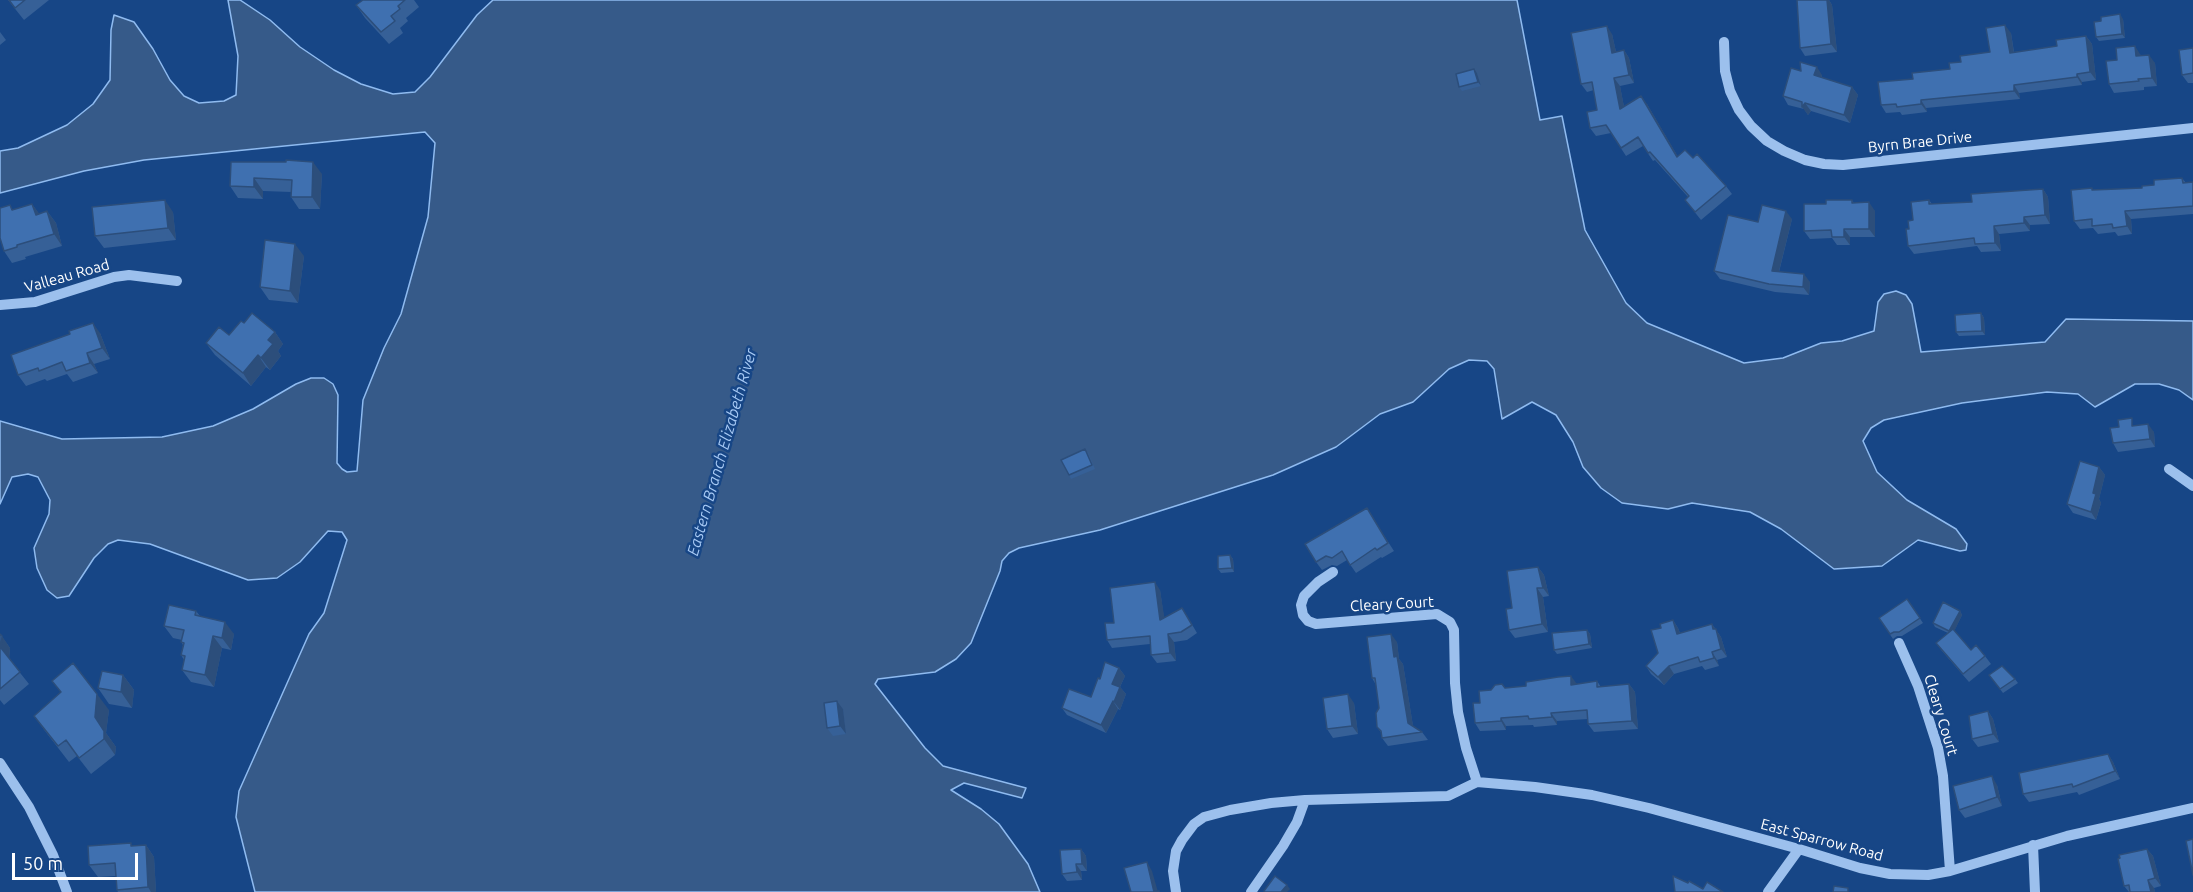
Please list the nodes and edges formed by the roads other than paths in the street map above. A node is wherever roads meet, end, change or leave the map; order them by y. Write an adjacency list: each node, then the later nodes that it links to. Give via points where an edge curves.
1 (1724, 42): 2 (street, Byrn Brae Drive, via 1730,91 1751,126 1784,151 1824,165)
2 (2193, 128)
3 (177, 281): 4 (street, Valleau Road, via 114,277 35,302)
4 (0, 305)
5 (2169, 469): 6 (street)
6 (2193, 486)
7 (1333, 572): 10 (street, Cleary Court, via 1304,596 1301,605 1308,621 1316,624 1437,614 1450,622 1454,630 1458,712)
8 (1899, 642): 15 (street, Cleary Court, via 1938,748)
9 (0, 764): 16 (street, via 29,807)
10 (1477, 782): 11 (street, via 1448,796); 14 (street, East Sparrow Road, via 1592,795)
11 (1305, 800): 17 (street, via 1230,810 1194,824 1176,851); 18 (street, via 1283,846)
12 (2193, 808): 13 (street, East Sparrow Road)
13 (2033, 845): 15 (street, East Sparrow Road); 20 (street)
14 (1799, 849): 15 (street, East Sparrow Road, via 1890,874); 19 (street)
15 (1950, 871)
16 (67, 892)
17 (1176, 892)
18 (1251, 892)
19 (1768, 892)
20 (2035, 892)

